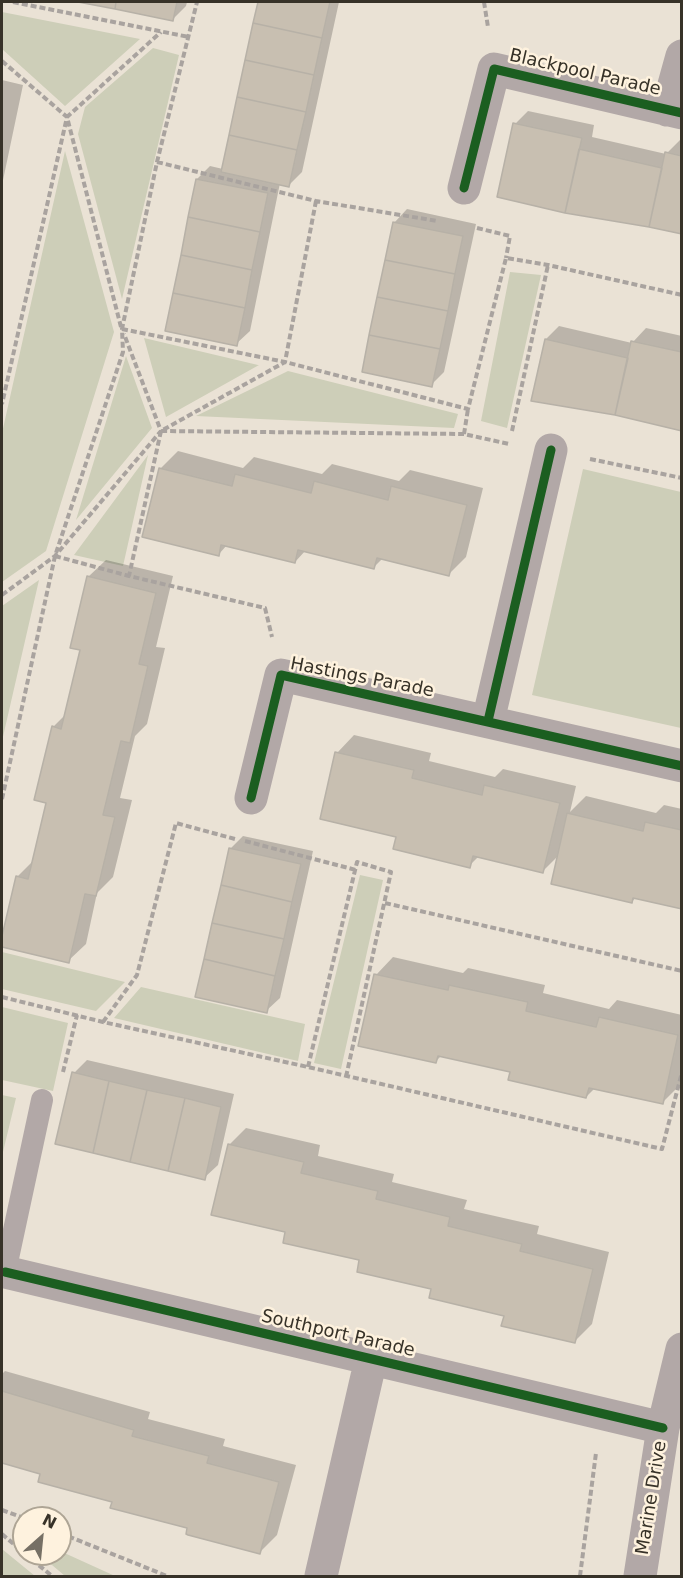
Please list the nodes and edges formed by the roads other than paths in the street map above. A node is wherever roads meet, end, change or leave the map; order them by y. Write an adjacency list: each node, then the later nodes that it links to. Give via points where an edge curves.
1 (681, 56): 2 (street, Blackpool Parade)
2 (674, 111): 3 (street, Blackpool Parade, via 494,69)
3 (464, 188)
4 (551, 450): 5 (street)
5 (488, 721): 6 (street, Hastings Parade); 7 (street, Hastings Parade, via 281,675)
6 (681, 766)
7 (251, 798)
8 (42, 1101): 9 (lane)
9 (5, 1272): 11 (street, Southport Parade)
10 (681, 1349): 12 (street, Marine Drive)
11 (371, 1359): 12 (street, Southport Parade); 13 (street, Southport Parade)
12 (663, 1428): 14 (street, Marine Drive)
13 (321, 1576)
14 (640, 1576)

